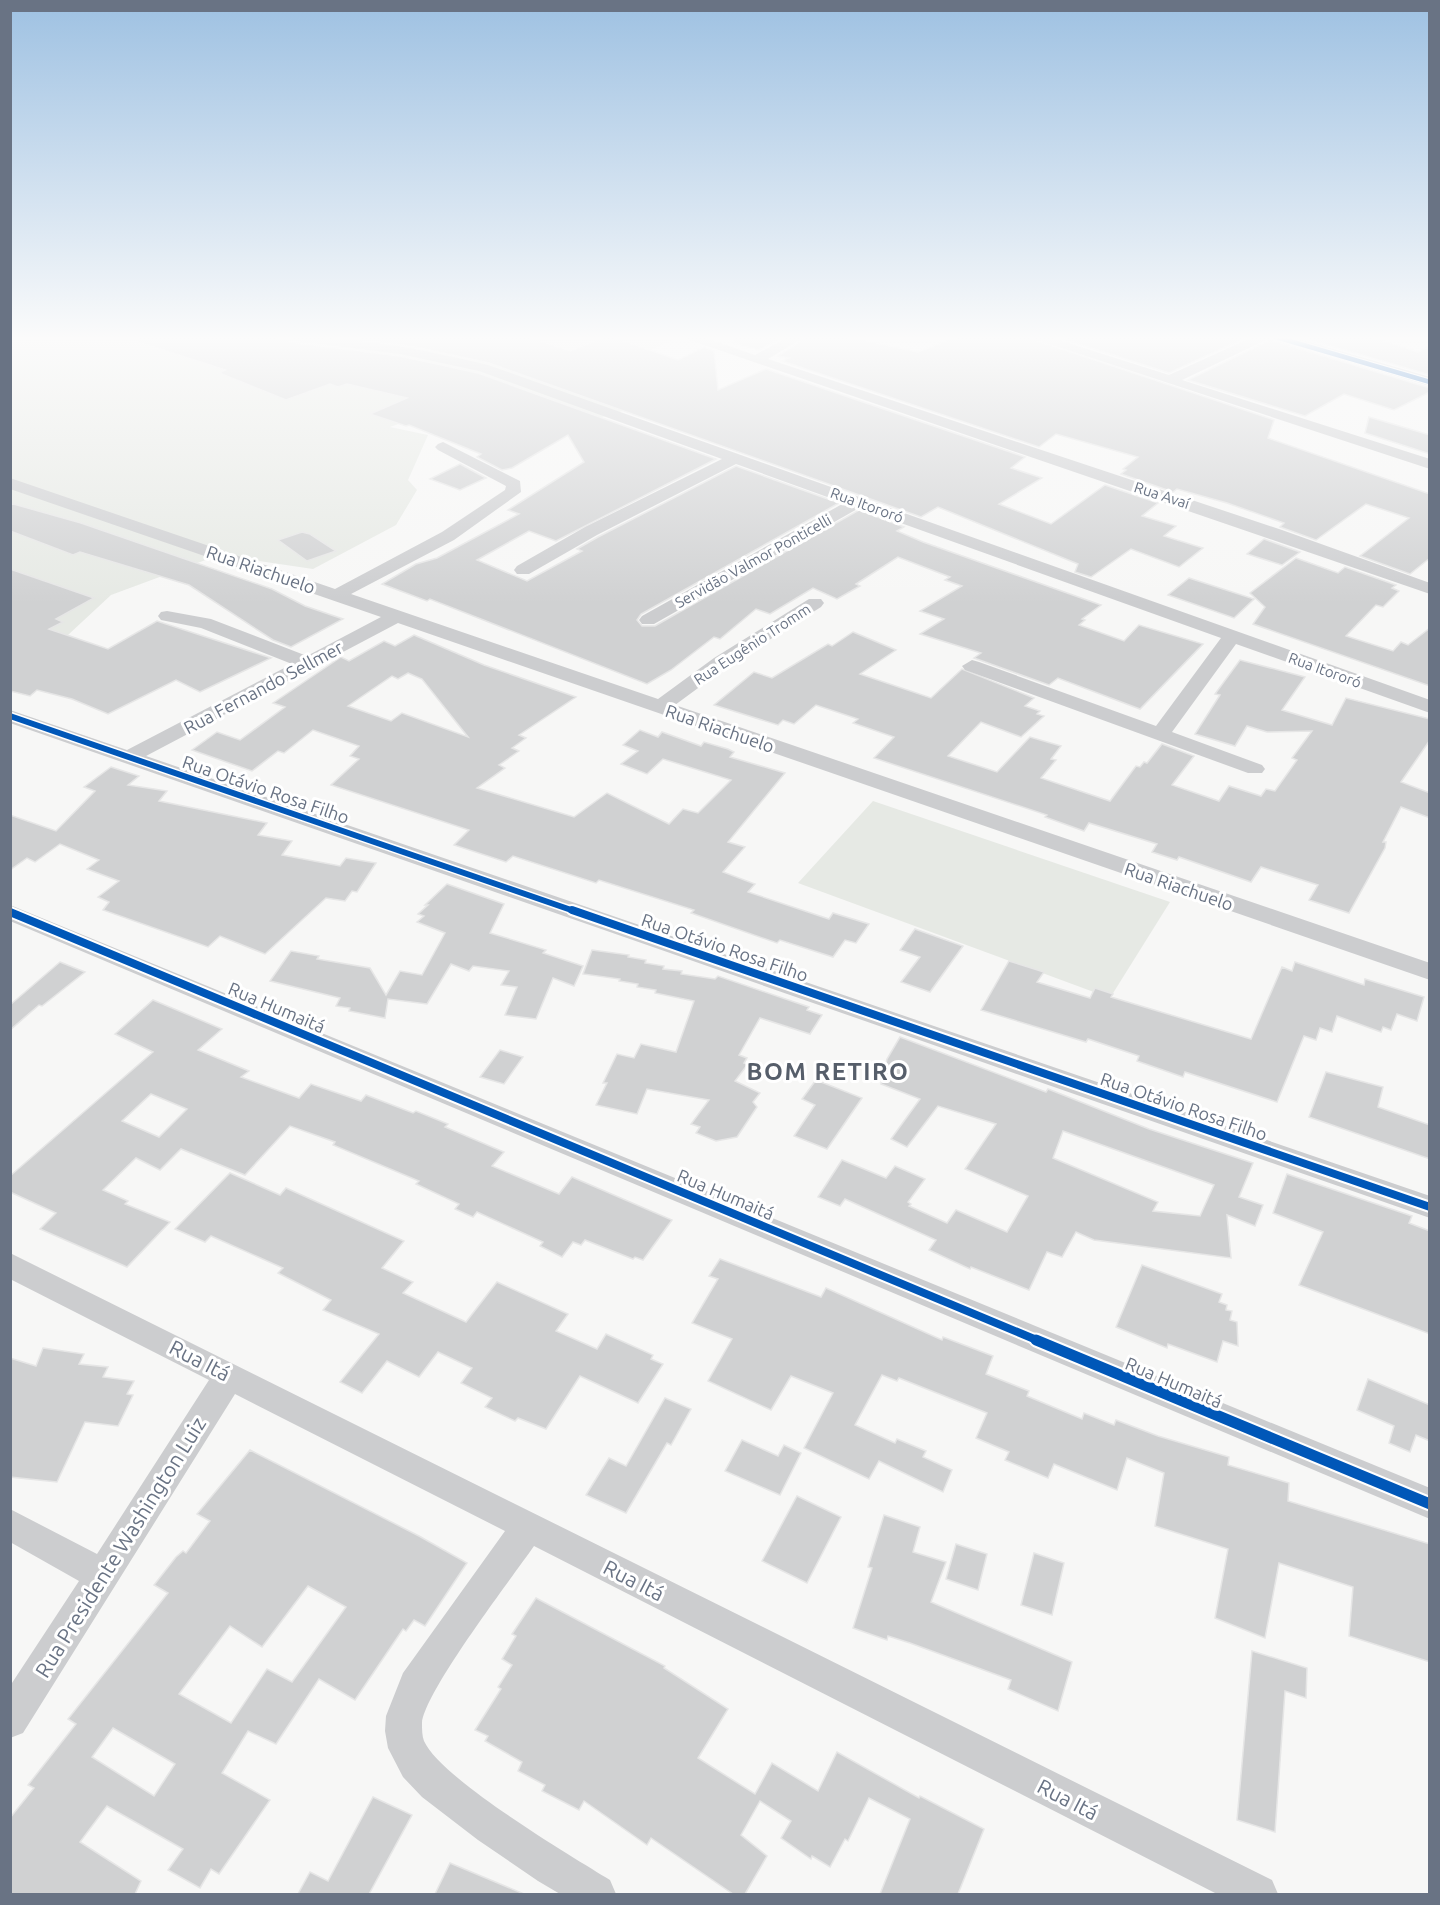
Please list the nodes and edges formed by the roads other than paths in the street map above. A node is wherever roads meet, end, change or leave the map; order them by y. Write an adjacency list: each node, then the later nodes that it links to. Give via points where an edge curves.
1 (646, 426): 5 (street, Rua Itororó)
2 (953, 426): 10 (street, Rua Avaí)
3 (1311, 426): 6 (street)
4 (443, 447): 11 (street, via 514,484 513,492 448,536)
5 (736, 458): 8 (street, Rua Itororó); 9 (street, via 581,536)
6 (1430, 464)
7 (10, 483): 11 (street, Rua Riachuelo)
8 (858, 502): 15 (street, Servidão Valmor Ponticelli); 16 (street, Rua Itororó)
9 (524, 570)
10 (1430, 589)
11 (336, 595): 14 (street, Rua Riachuelo)
12 (815, 603): 19 (street, Rua Eugênio Tromm, via 720,662)
13 (167, 616): 17 (street, via 205,623)
14 (397, 616): 17 (street, Rua Fernando Sellmer); 19 (street, Rua Riachuelo)
15 (648, 620)
16 (1232, 636): 20 (street, Rua Itororó); 22 (street)
17 (308, 663): 23 (street, Rua Fernando Sellmer)
18 (972, 666): 22 (street)
19 (660, 707): 26 (street, Rua Riachuelo)
20 (1430, 707)
21 (10, 716): 23 (street, Rua Otávio Rosa Filho)
22 (1160, 734): 24 (street)
23 (129, 757): 27 (street, Rua Otávio Rosa Filho)
24 (1255, 769)
25 (10, 912): 30 (street, Rua Humaitá)
26 (1430, 972)
27 (1430, 1207)
28 (10, 1265): 29 (street, Rua Itá)
29 (230, 1375): 32 (street, Rua Itá); 33 (street, Rua Presidente Washington Luiz)
30 (1430, 1504)
31 (10, 1524): 33 (street)
32 (528, 1526): 35 (street, via 416,1686 403,1715 407,1749 428,1775 495,1829); 36 (street, Rua Itá)
33 (102, 1575): 34 (street, Rua Presidente Washington Luiz)
34 (10, 1720)
35 (596, 1894)
36 (1258, 1894)

